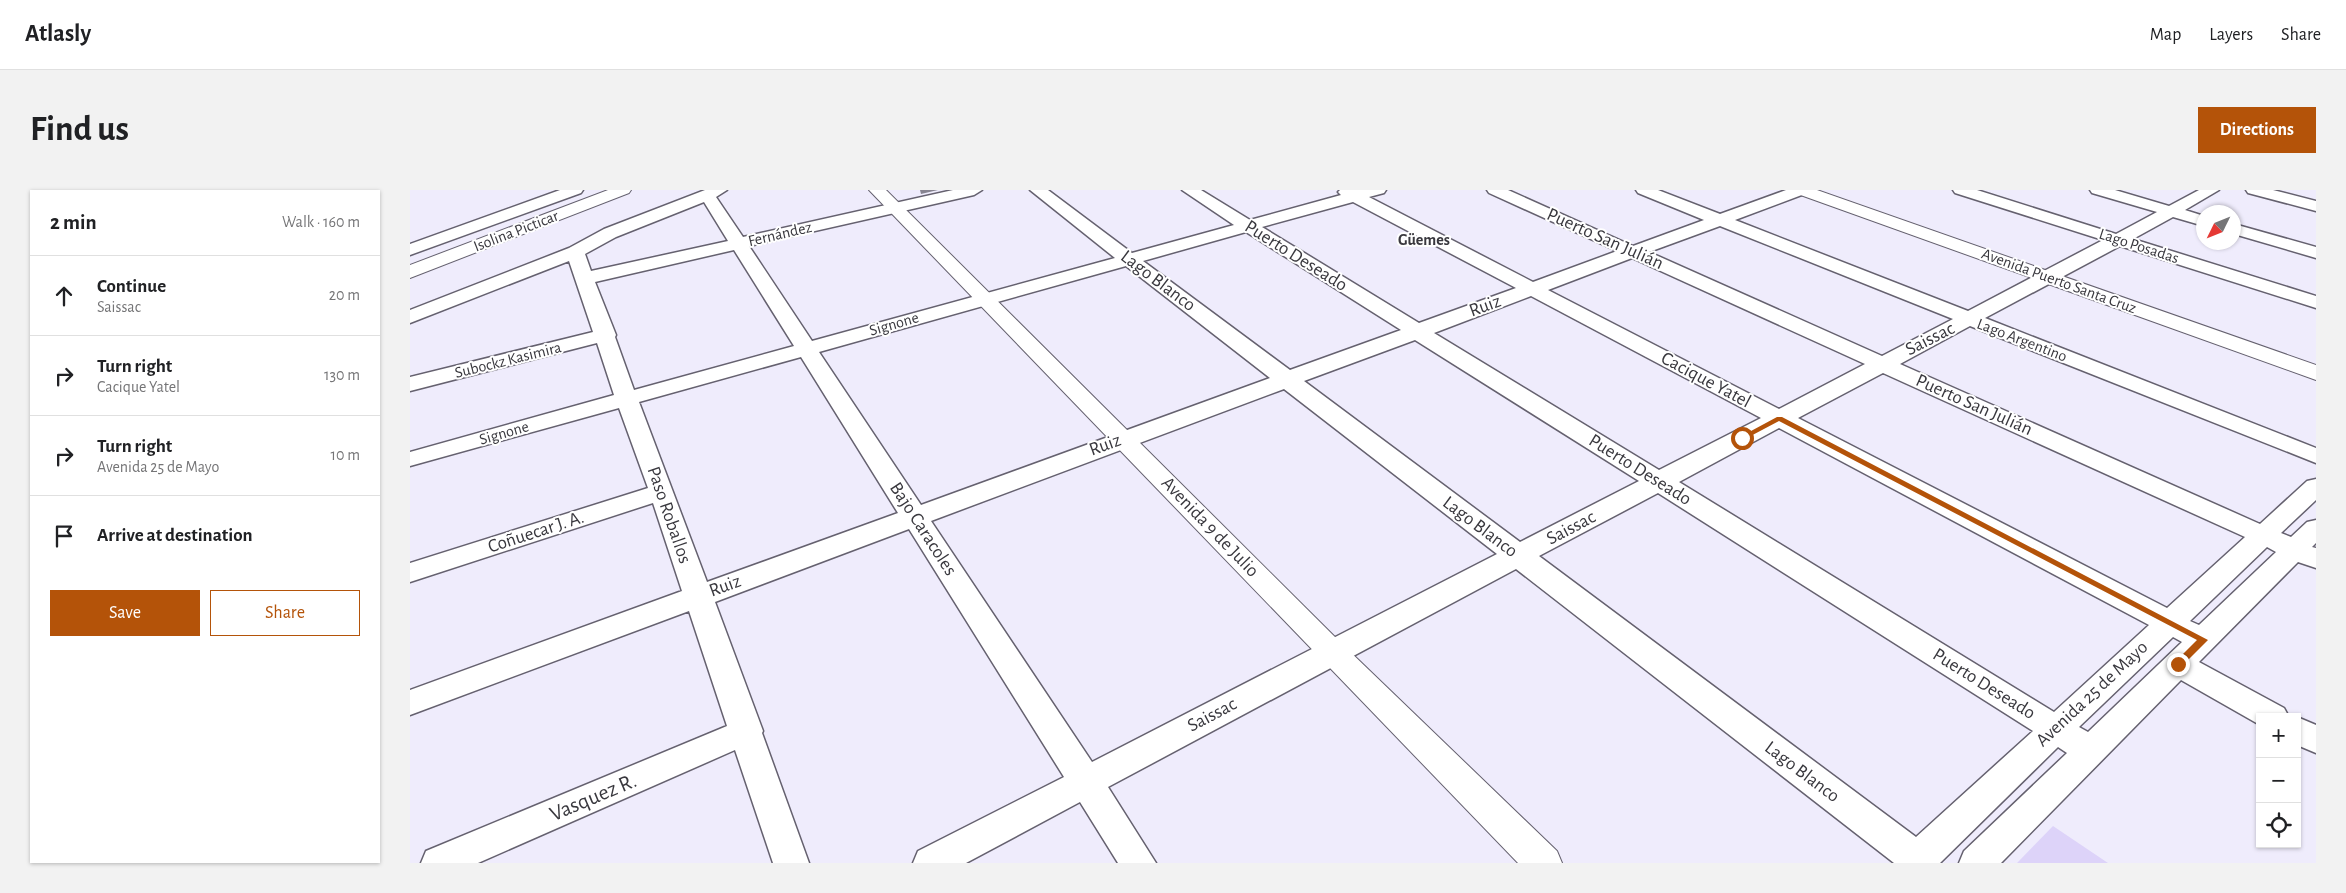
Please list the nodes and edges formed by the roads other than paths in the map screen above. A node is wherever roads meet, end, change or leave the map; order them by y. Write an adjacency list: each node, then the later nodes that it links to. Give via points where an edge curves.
1 (518, 190): 21 (street)
2 (575, 190): 21 (street, Isolina Picticar)
3 (623, 190): 24 (street, Isolina Picticar)
4 (974, 190): 18 (street, Fernández)
5 (1038, 190): 33 (street, Lago Blanco)
6 (1190, 190): 25 (street, Puerto Deseado)
7 (1378, 190): 17 (street, Signone)
8 (1495, 190): 31 (street, Puerto San Julián)
9 (1644, 190): 23 (street, Lago Argentino)
10 (1801, 190): 23 (street, Ruiz); 35 (street, Avenida Puerto Santa Cruz)
11 (1820, 190): 35 (street, Avenida Puerto Santa Cruz)
12 (1961, 190): 27 (street, Lago Posadas)
13 (2098, 190): 20 (street)
14 (2210, 190): 20 (street, Saissac)
15 (2254, 190): 19 (street)
16 (714, 193): 28 (street, Bajo Caracoles); 30 (street, via 610,233)
17 (1348, 193): 25 (street, Signone); 37 (street, Cacique Yatel)
18 (886, 199): 28 (street, Fernández); 38 (street, Avenida 9 de Julio)
19 (2316, 206)
20 (2170, 211): 22 (street); 27 (street, Saissac)
21 (514, 212): 24 (street); 29 (street, Isolina Picticar)
22 (2196, 219)
23 (1721, 221): 31 (street, Ruiz); 41 (street, Lago Argentino)
24 (534, 224): 34 (street, Isolina Picticar)
25 (1248, 226): 33 (street, Signone); 42 (street, Puerto Deseado)
26 (2241, 232): 32 (street)
27 (2118, 240): 35 (street, Saissac); 39 (street, Lago Posadas)
28 (738, 244): 36 (street, Fernández); 44 (street, Bajo Caracoles)
29 (410, 250)
30 (575, 252): 36 (street, Paso Roballos); 40 (street)
31 (1633, 252): 37 (street, Ruiz); 46 (street, Puerto San Julián)
32 (2316, 253)
33 (1129, 259): 38 (street, Signone); 48 (street, Lago Blanco)
34 (410, 272)
35 (2052, 275): 41 (street, Saissac); 45 (street, Avenida Puerto Santa Cruz); 47 (street, Avenida Puerto Santa Cruz)
36 (586, 278): 43 (street, Paso Roballos)
37 (1531, 289): 42 (street, Ruiz); 51 (street, Cacique Yatel)
38 (985, 299): 44 (street, Signone); 52 (street, Avenida 9 de Julio)
39 (2316, 302)
40 (410, 317)
41 (1968, 319): 46 (street, Saissac); 53 (street, Lago Argentino)
42 (1416, 331): 48 (street, Ruiz); 55 (street, Puerto Deseado)
43 (606, 335): 49 (street, Subockz Kasimira); 50 (street, Paso Roballos)
44 (806, 349): 50 (street, Signone); 58 (street, Bajo Caracoles)
45 (2316, 363)
46 (1882, 364): 51 (street, Saissac); 59 (street, Puerto San Julián)
47 (2316, 373)
48 (1286, 379): 52 (street, Ruiz); 61 (street, Lago Blanco)
49 (410, 384)
50 (626, 398): 54 (street, Signone); 57 (street, Paso Roballos)
51 (1779, 418): 55 (street, Saissac); 64 (street, Cacique Yatel)
52 (1124, 438): 58 (street, Ruiz); 66 (street, Avenida 9 de Julio)
53 (2316, 456)
54 (410, 460)
55 (1659, 482): 61 (street, Saissac); 70 (street, Puerto Deseado)
56 (2316, 486): 59 (street, Avenida 25 de Mayo)
57 (662, 492): 62 (street, Coñuecar J. A.); 63 (street, Paso Roballos)
58 (914, 516): 63 (street, Ruiz); 75 (street, Bajo Caracoles)
59 (2262, 535): 60 (street, Puerto San Julián); 64 (street, Avenida 25 de Mayo)
60 (2309, 545): 65 (street, Avenida 25 de Mayo)
61 (1518, 556): 66 (street, Saissac); 76 (street, Lago Blanco)
62 (410, 573)
63 (697, 596): 68 (street, Ruiz); 71 (street, Paso Roballos)
64 (2169, 622): 65 (street, Cacique Yatel); 70 (street, Avenida 25 de Mayo)
65 (2203, 640): 67 (street, Avenida 25 de Mayo)
66 (1332, 653): 75 (street, Saissac); 81 (street, Avenida 9 de Julio)
67 (2178, 664): 69 (street); 74 (street, Avenida 25 de Mayo)
68 (410, 703)
69 (2266, 713)
70 (2055, 728): 74 (street, Puerto Deseado); 76 (street, Avenida 25 de Mayo)
71 (747, 731): 77 (street, Vasquez R.); 78 (street, Paso Roballos)
72 (2301, 732): 73 (street)
73 (2316, 740)
74 (2090, 751): 82 (street, Avenida 25 de Mayo)
75 (1085, 782): 79 (street, Saissac); 80 (street, Bajo Caracoles)
76 (1917, 862)
77 (439, 863)
78 (791, 863)
79 (931, 863)
80 (1138, 863)
81 (1544, 863)
82 (1977, 863)

